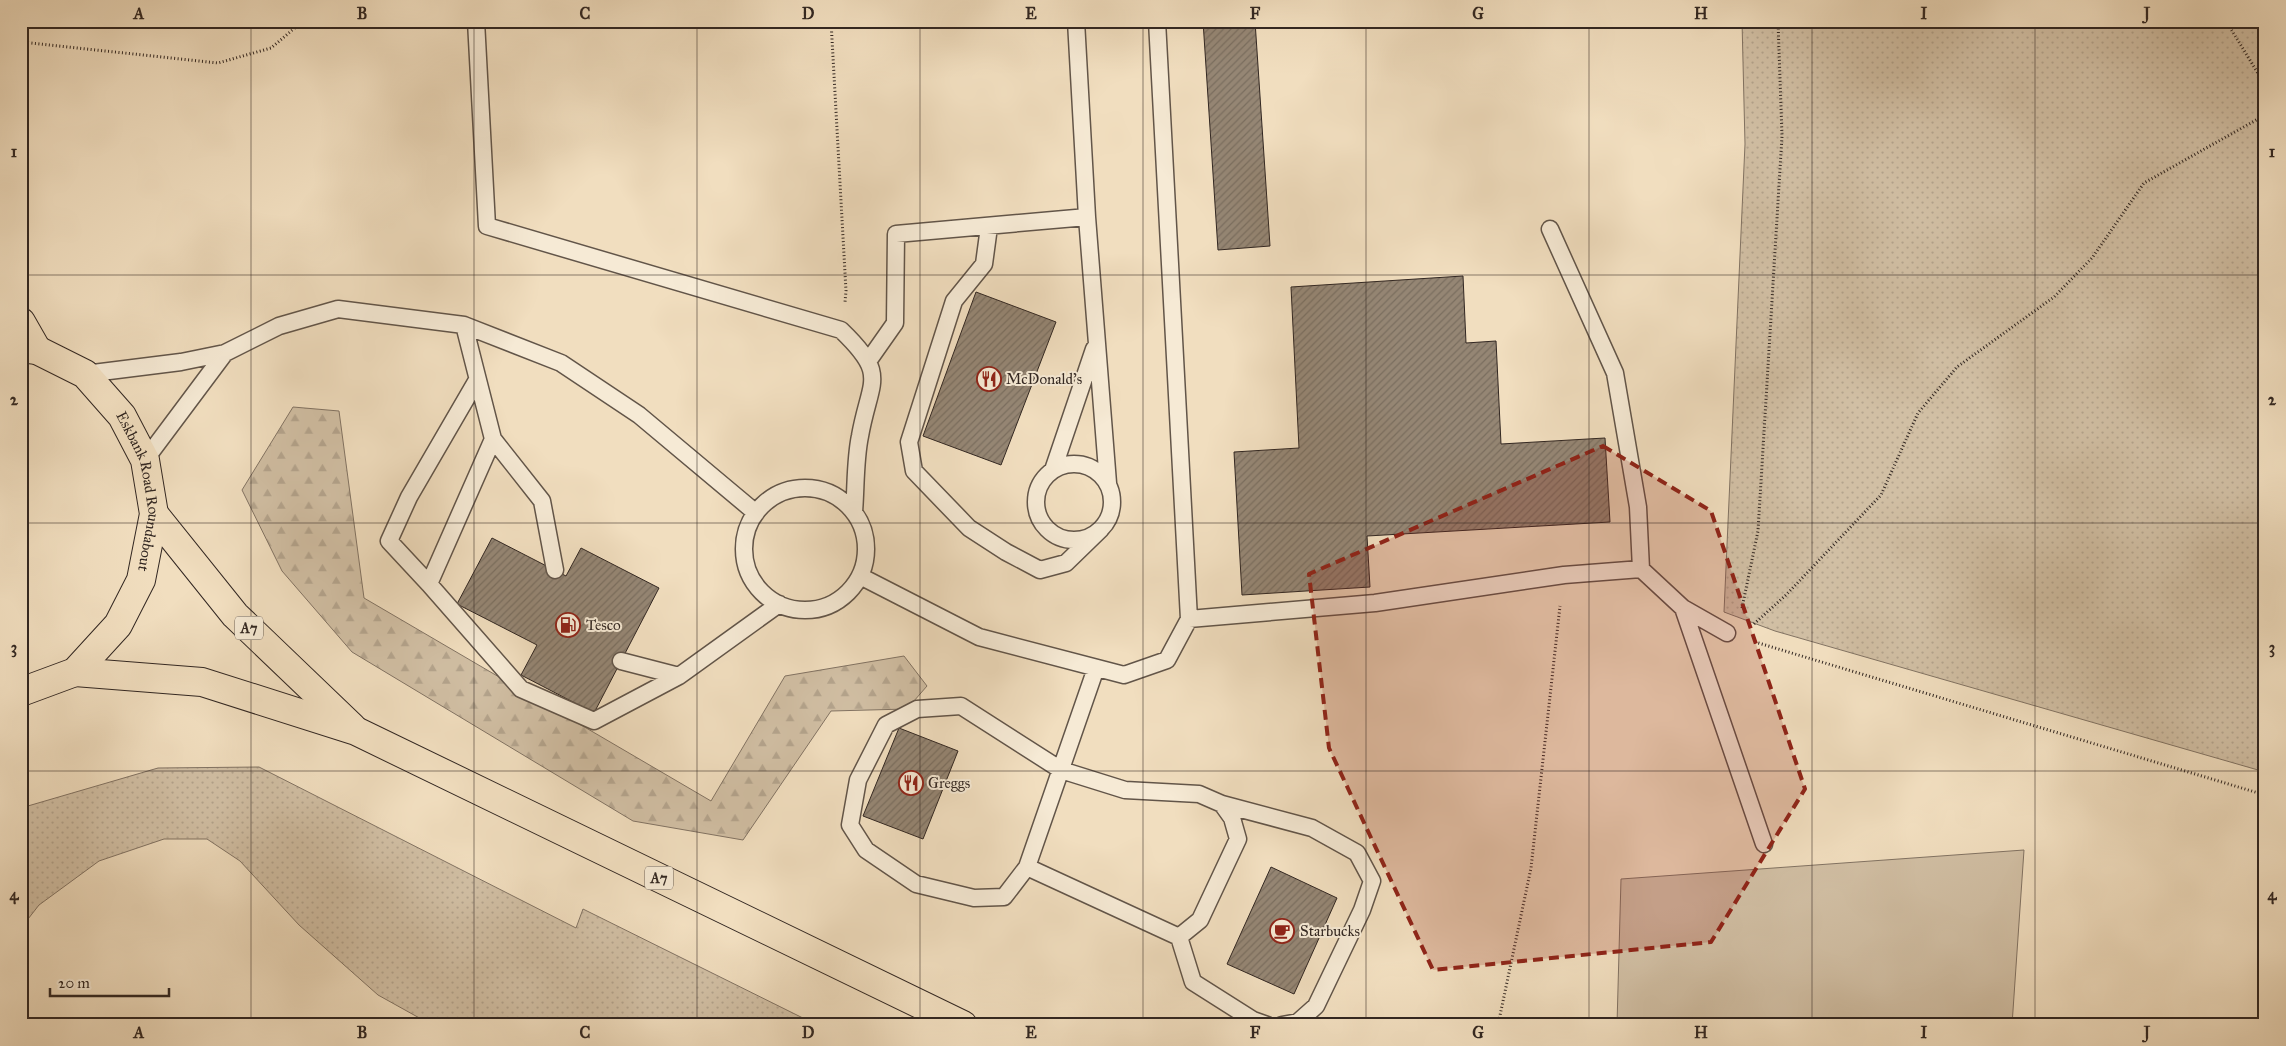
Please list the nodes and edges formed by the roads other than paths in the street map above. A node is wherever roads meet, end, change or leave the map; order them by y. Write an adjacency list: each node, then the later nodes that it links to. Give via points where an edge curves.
1 (476, 21): 12 (lane, via 487,226 841,330)
2 (1076, 21): 4 (lane)
3 (1157, 21): 29 (lane)
4 (1087, 217): 5 (lane); 9 (lane)
5 (989, 227): 12 (lane, via 896,234 895,322); 22 (lane, via 984,264 954,301 909,442 914,471 969,528 1040,570 1066,563)
6 (1550, 230): 23 (lane, via 1615,373 1638,507)
7 (21, 322): 10 (main road)
8 (464, 325): 11 (lane, via 338,309 279,326); 14 (lane); 20 (lane, via 561,364 640,415)
9 (1097, 342): 17 (lane); 18 (lane)
10 (29, 349): 13 (main road, Eskbank Road Roundabout)
11 (225, 353): 13 (lane, via 182,362); 16 (lane)
12 (868, 360): 19 (lane, via 874,382 860,436)
13 (84, 374): 16 (main road, Eskbank Road Roundabout, via 122,416)
14 (477, 380): 15 (lane); 26 (lane, via 409,496 389,541)
15 (492, 440): 24 (lane, via 542,501); 26 (lane)
16 (144, 460): 21 (main road, Eskbank Road Roundabout)
17 (1053, 470): 18 (lane, via 1064,465 1083,465 1100,473); 22 (lane, via 1038,490 1036,503 1045,526 1054,535 1079,540)
18 (1108, 483): 22 (lane, via 1112,507)
19 (854, 512): 20 (lane, via 840,499 823,491 804,488 777,495); 25 (lane, via 866,543)
20 (756, 513): 27 (lane, via 747,529 744,546 746,564 753,581)
21 (154, 514): 33 (main road, Eskbank Road Roundabout, via 141,580 118,624); 36 (main road, A7, via 235,615)
22 (1101, 529)
23 (1641, 569): 28 (lane); 29 (lane, via 1564,575 1376,603)
24 (555, 570)
25 (860, 576): 27 (lane, via 849,592 823,607 797,609); 32 (lane, via 979,637)
26 (429, 584): 34 (lane, via 521,689 594,721)
27 (779, 604): 34 (lane)
28 (1683, 608): 30 (lane); 39 (lane)
29 (1189, 619): 32 (lane, via 1167,660 1124,675)
30 (1733, 635)
31 (621, 661): 34 (lane)
32 (1096, 668): 37 (lane)
33 (75, 672): 35 (main road, Eskbank Road Roundabout); 36 (main road, A7, via 202,682)
34 (679, 676)
35 (21, 692)
36 (356, 731): 42 (main road, A7)
37 (1061, 770): 38 (lane, via 1125,790 1199,794); 40 (lane); 40 (lane, via 961,706 918,709 886,725 858,780 850,825 866,850 916,884 974,898 1004,897)
38 (1222, 804): 41 (lane, via 1232,818 1238,839 1200,920); 44 (lane, via 1312,828 1357,853 1372,881 1362,910 1316,1006 1298,1022)
39 (1764, 844)
40 (1027, 867): 41 (lane)
41 (1179, 937): 43 (lane, via 1193,982 1253,1020)
42 (963, 1025)
43 (1267, 1025)
44 (1282, 1025)

